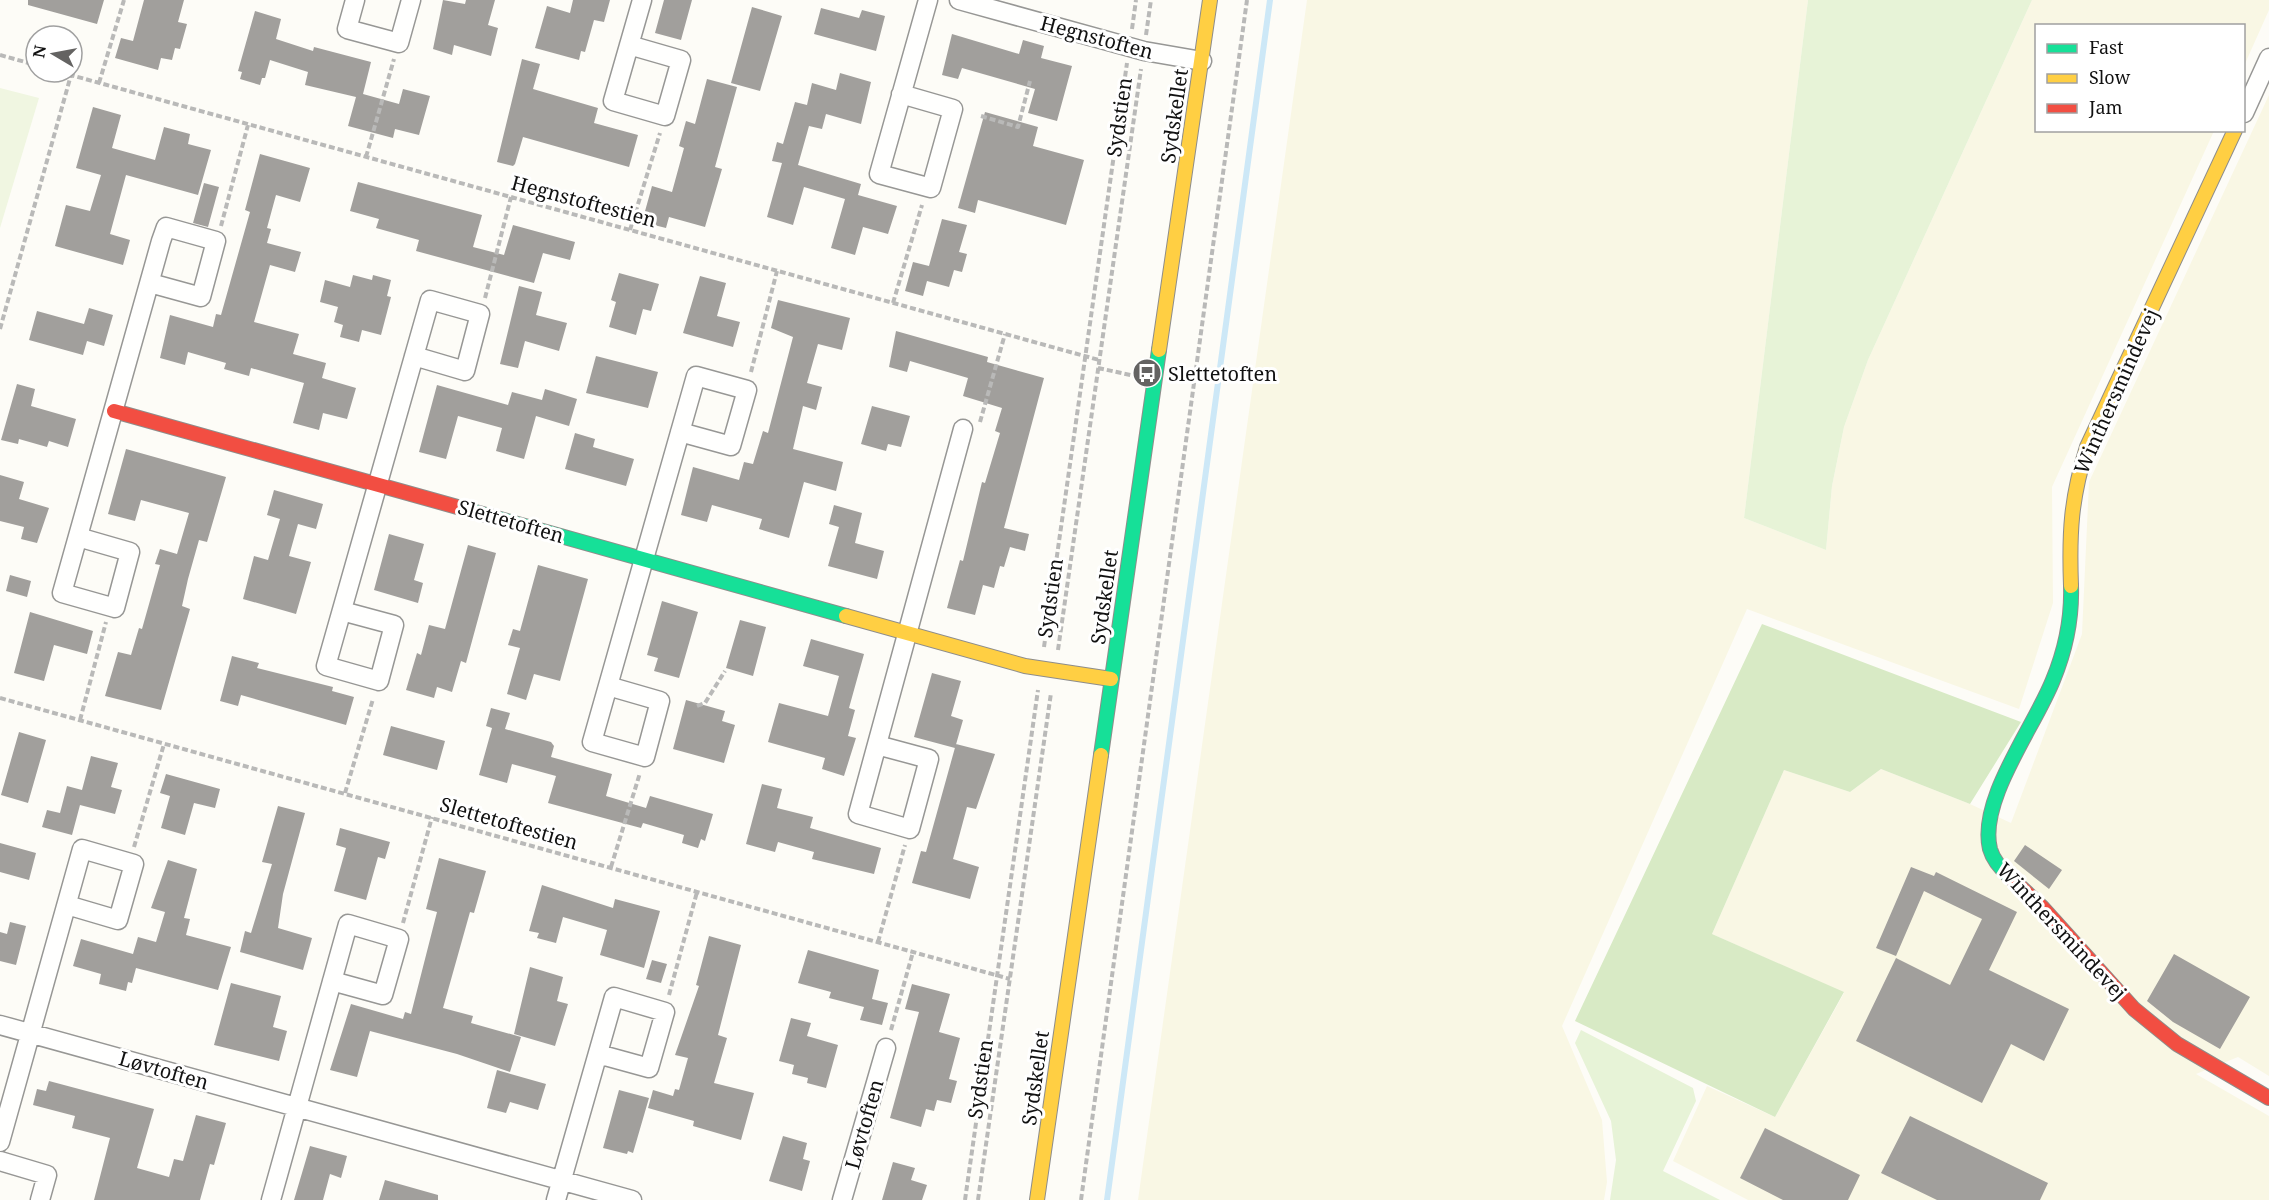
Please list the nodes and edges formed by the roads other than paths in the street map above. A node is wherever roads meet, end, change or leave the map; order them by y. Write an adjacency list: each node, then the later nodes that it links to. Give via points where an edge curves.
1 (355, 0): 2 (street, via 347,28 399,43)
2 (411, 0)
3 (642, 0): 7 (street)
4 (927, 0): 10 (street)
5 (959, 0): 9 (street, Hegnstoften, via 1136,49)
6 (1210, 0): 9 (street, Sydskellet)
7 (629, 45): 7 (street, via 681,60 666,116 613,101)
8 (2269, 58): 11 (street)
9 (1202, 61): 23 (street, Sydskellet)
10 (901, 94): 10 (street, via 953,109 931,188 879,174)
11 (2245, 110)
12 (2234, 132): 32 (street, Winthersmindevej, via 2087,447 2075,485 2069,528 2070,598 2065,641 2052,680 1992,803 1988,828 1990,850 2002,870 2042,907 2134,1009 2177,1044)
13 (150, 283): 13 (street, via 165,227 216,241 201,297); 15 (street)
14 (414, 356): 14 (street, via 430,300 480,314 465,371); 18 (street)
15 (114, 411): 18 (street, Slettetoften); 19 (street)
16 (963, 429): 22 (street)
17 (680, 432): 17 (street, via 696,376 747,390 731,446); 20 (street)
18 (378, 484): 20 (street, Slettetoften); 21 (street)
19 (78, 537): 19 (street, via 130,552 115,608 62,593)
20 (644, 558): 22 (street, Slettetoften); 24 (street)
21 (342, 611): 21 (street, via 394,626 379,681 326,666)
22 (908, 632): 23 (street, Slettetoften, via 1048,670); 25 (street)
23 (1111, 679): 42 (street, Sydskellet)
24 (608, 686): 24 (street, via 660,701 645,757 592,742)
25 (877, 745): 25 (street, via 858,814 910,829 929,759)
26 (67, 905): 26 (street, via 82,849 134,864 118,920); 29 (street)
27 (332, 981): 27 (street, via 348,924 399,939 383,995); 33 (street)
28 (0, 1025): 29 (street, Løvtoften)
29 (31, 1033): 33 (street, Løvtoften); 34 (street)
30 (885, 1048): 41 (street, Løvtoften)
31 (598, 1054): 31 (street, via 614,997 665,1012 649,1068); 36 (street)
32 (2269, 1098)
33 (297, 1107): 36 (street, Løvtoften); 38 (street)
34 (0, 1142)
35 (0, 1161): 37 (street, via 47,1175)
36 (562, 1181): 39 (street); 40 (street, Løvtoften)
37 (40, 1200)
38 (271, 1200)
39 (556, 1200)
40 (632, 1200)
41 (842, 1200)
42 (1037, 1200)

